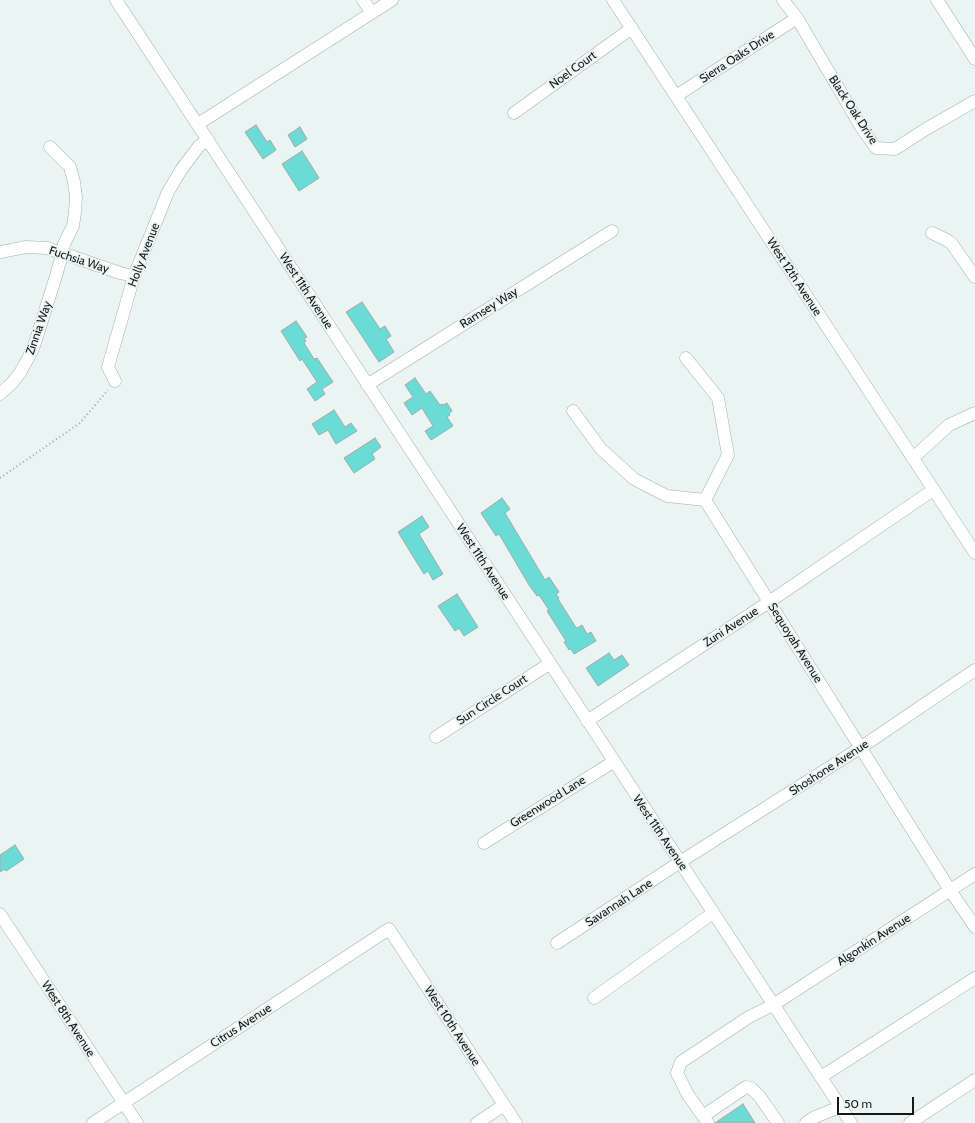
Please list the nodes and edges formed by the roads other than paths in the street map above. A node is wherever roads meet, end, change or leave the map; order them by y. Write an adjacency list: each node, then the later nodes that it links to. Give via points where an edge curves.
1 (116, 0): 14 (street, West 11th Avenue)
2 (363, 0): 7 (street)
3 (392, 0): 7 (street)
4 (613, 0): 9 (street, West 12th Avenue)
5 (783, 0): 8 (street, Black Oak Drive)
6 (937, 0): 10 (street)
7 (372, 13): 14 (street)
8 (797, 18): 11 (street, Sierra Oaks Drive); 12 (street, Black Oak Drive, via 876,148 895,148)
9 (632, 28): 11 (street, West 12th Avenue); 13 (street, Noel Court)
10 (975, 59)
11 (676, 96): 29 (street, West 12th Avenue)
12 (975, 101)
13 (514, 113)
14 (198, 124): 15 (street, West 11th Avenue)
15 (208, 140): 21 (street, Holly Avenue, via 199,146 168,192); 25 (street, West 11th Avenue)
16 (50, 146): 20 (street, Zinnia Way, via 70,167 76,197 76,212 73,226 64,244)
17 (612, 230): 25 (street, Ramsey Way)
18 (932, 233): 22 (street, via 952,244)
19 (0, 252): 20 (street, Fuchsia Way, via 14,248 36,247)
20 (64, 254): 21 (street, Fuchsia Way); 26 (street, Zinnia Way, via 28,361 12,383)
21 (134, 276): 24 (street, Holly Avenue, via 108,367)
22 (975, 277)
23 (686, 358): 31 (street, via 718,398 728,455)
24 (115, 381)
25 (367, 385): 34 (street, West 11th Avenue)
26 (0, 394)
27 (573, 411): 31 (street, via 601,449 634,479 667,496)
28 (975, 413): 29 (street, via 949,425)
29 (913, 458): 30 (street, West 12th Avenue)
30 (934, 490): 32 (street, West 12th Avenue); 33 (street, Zuni Avenue)
31 (705, 500): 33 (street, Sequoyah Avenue)
32 (975, 554)
33 (769, 602): 36 (street, Zuni Avenue); 38 (street, Sequoyah Avenue)
34 (549, 664): 36 (street, West 11th Avenue); 37 (street, Sun Circle Court)
35 (975, 670): 38 (street, Shoshone Avenue)
36 (587, 721): 39 (street, West 11th Avenue)
37 (436, 737)
38 (860, 748): 41 (street, Shoshone Avenue); 43 (street, Sequoyah Avenue)
39 (613, 762): 40 (street, Greenwood Lane); 41 (street, West 11th Avenue)
40 (484, 843)
41 (680, 862): 44 (street, West 11th Avenue); 48 (street, Savannah Lane)
42 (975, 874): 43 (street, Algonkin Avenue)
43 (950, 890): 46 (street, Sequoyah Avenue); 51 (street, Algonkin Avenue)
44 (713, 913): 50 (street); 51 (street, West 11th Avenue)
45 (0, 914): 54 (street, West 8th Avenue)
46 (975, 927)
47 (389, 929): 54 (street, Citrus Avenue); 55 (street, West 10th Avenue)
48 (557, 943)
49 (975, 978): 52 (street)
50 (594, 998)
51 (773, 1005): 52 (street, West 11th Avenue); 57 (street, Algonkin Avenue, via 749,1017 681,1062 677,1073)
52 (821, 1077): 56 (street, West 11th Avenue)
53 (975, 1080): 65 (street)
54 (124, 1103): 58 (street, Citrus Avenue); 59 (street, West 8th Avenue)
55 (504, 1106): 60 (street); 61 (street, West 10th Avenue)
56 (840, 1107): 63 (street); 64 (street, West 11th Avenue)
57 (705, 1120): 62 (street, via 715,1108 746,1087 751,1088 760,1097)
58 (93, 1123)
59 (137, 1123)
60 (477, 1123)
61 (516, 1123)
62 (778, 1123)
63 (806, 1123)
64 (851, 1123)
65 (910, 1123)

